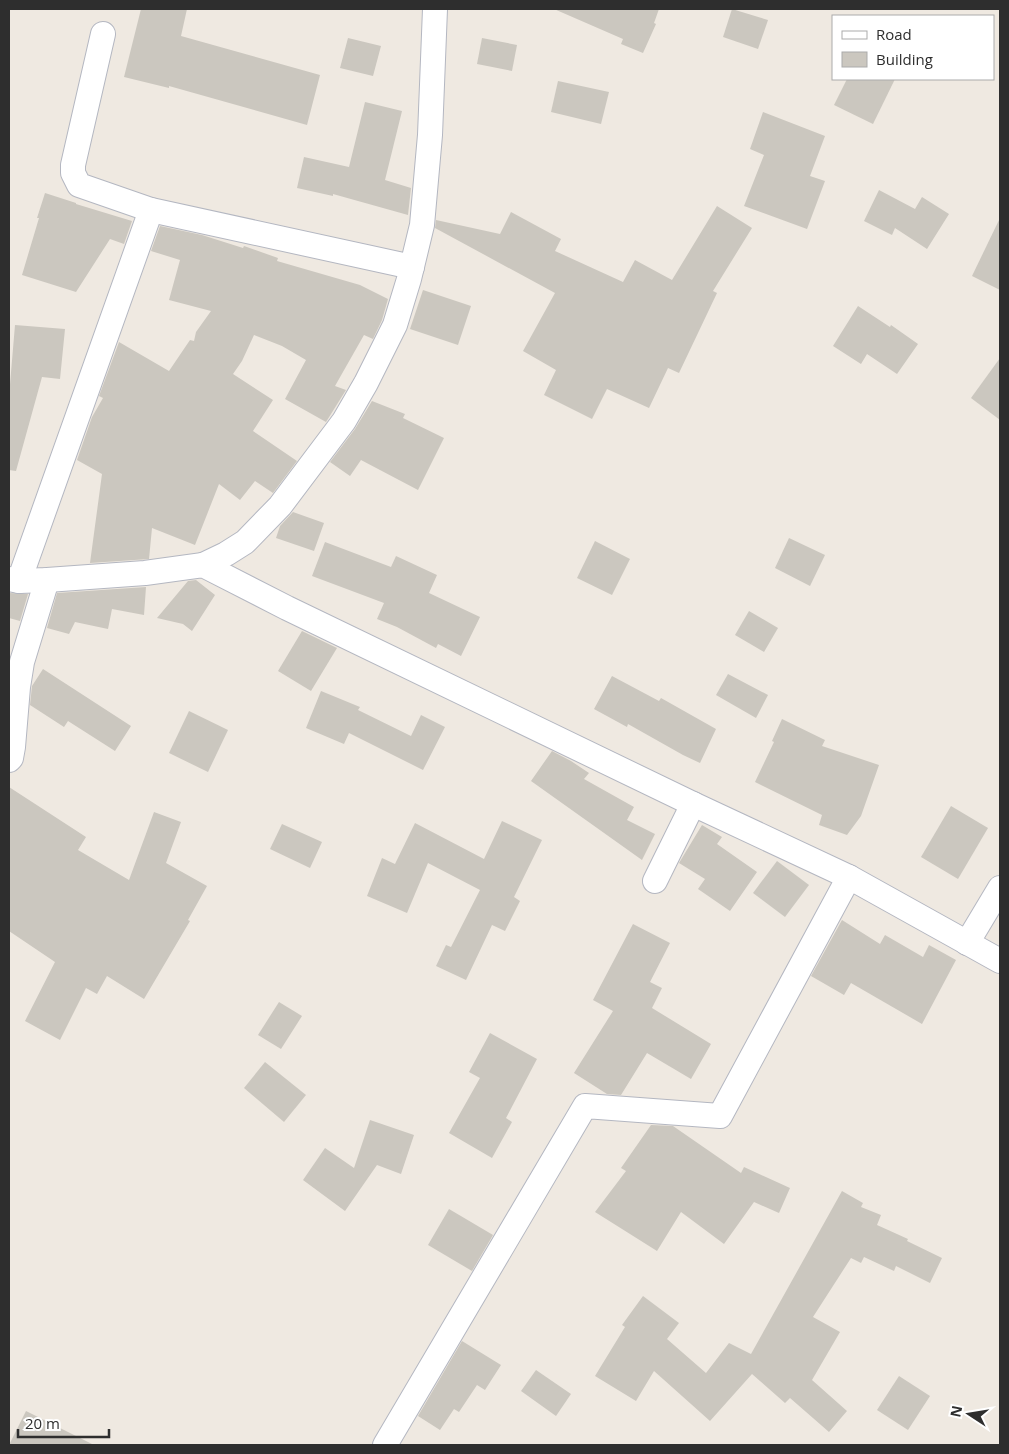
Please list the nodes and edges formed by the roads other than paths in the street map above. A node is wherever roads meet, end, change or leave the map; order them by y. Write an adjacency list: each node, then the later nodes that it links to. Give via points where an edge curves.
1 (434, 9): 4 (street, via 428,165 422,225)
2 (103, 34): 3 (street, via 73,165 74,173 79,184)
3 (151, 210): 4 (street); 6 (street)
4 (412, 267): 5 (street, via 395,325 344,421 264,523 245,542)
5 (203, 565): 7 (street); 9 (street)
6 (14, 580): 7 (street)
7 (48, 580): 8 (street, via 22,662)
8 (9, 760)
9 (693, 804): 10 (street); 11 (street)
10 (849, 876): 13 (street); 15 (street, via 720,1116 585,1106)
11 (655, 881)
12 (1000, 888): 13 (street)
13 (967, 943): 14 (street)
14 (1000, 961)
15 (385, 1445)

